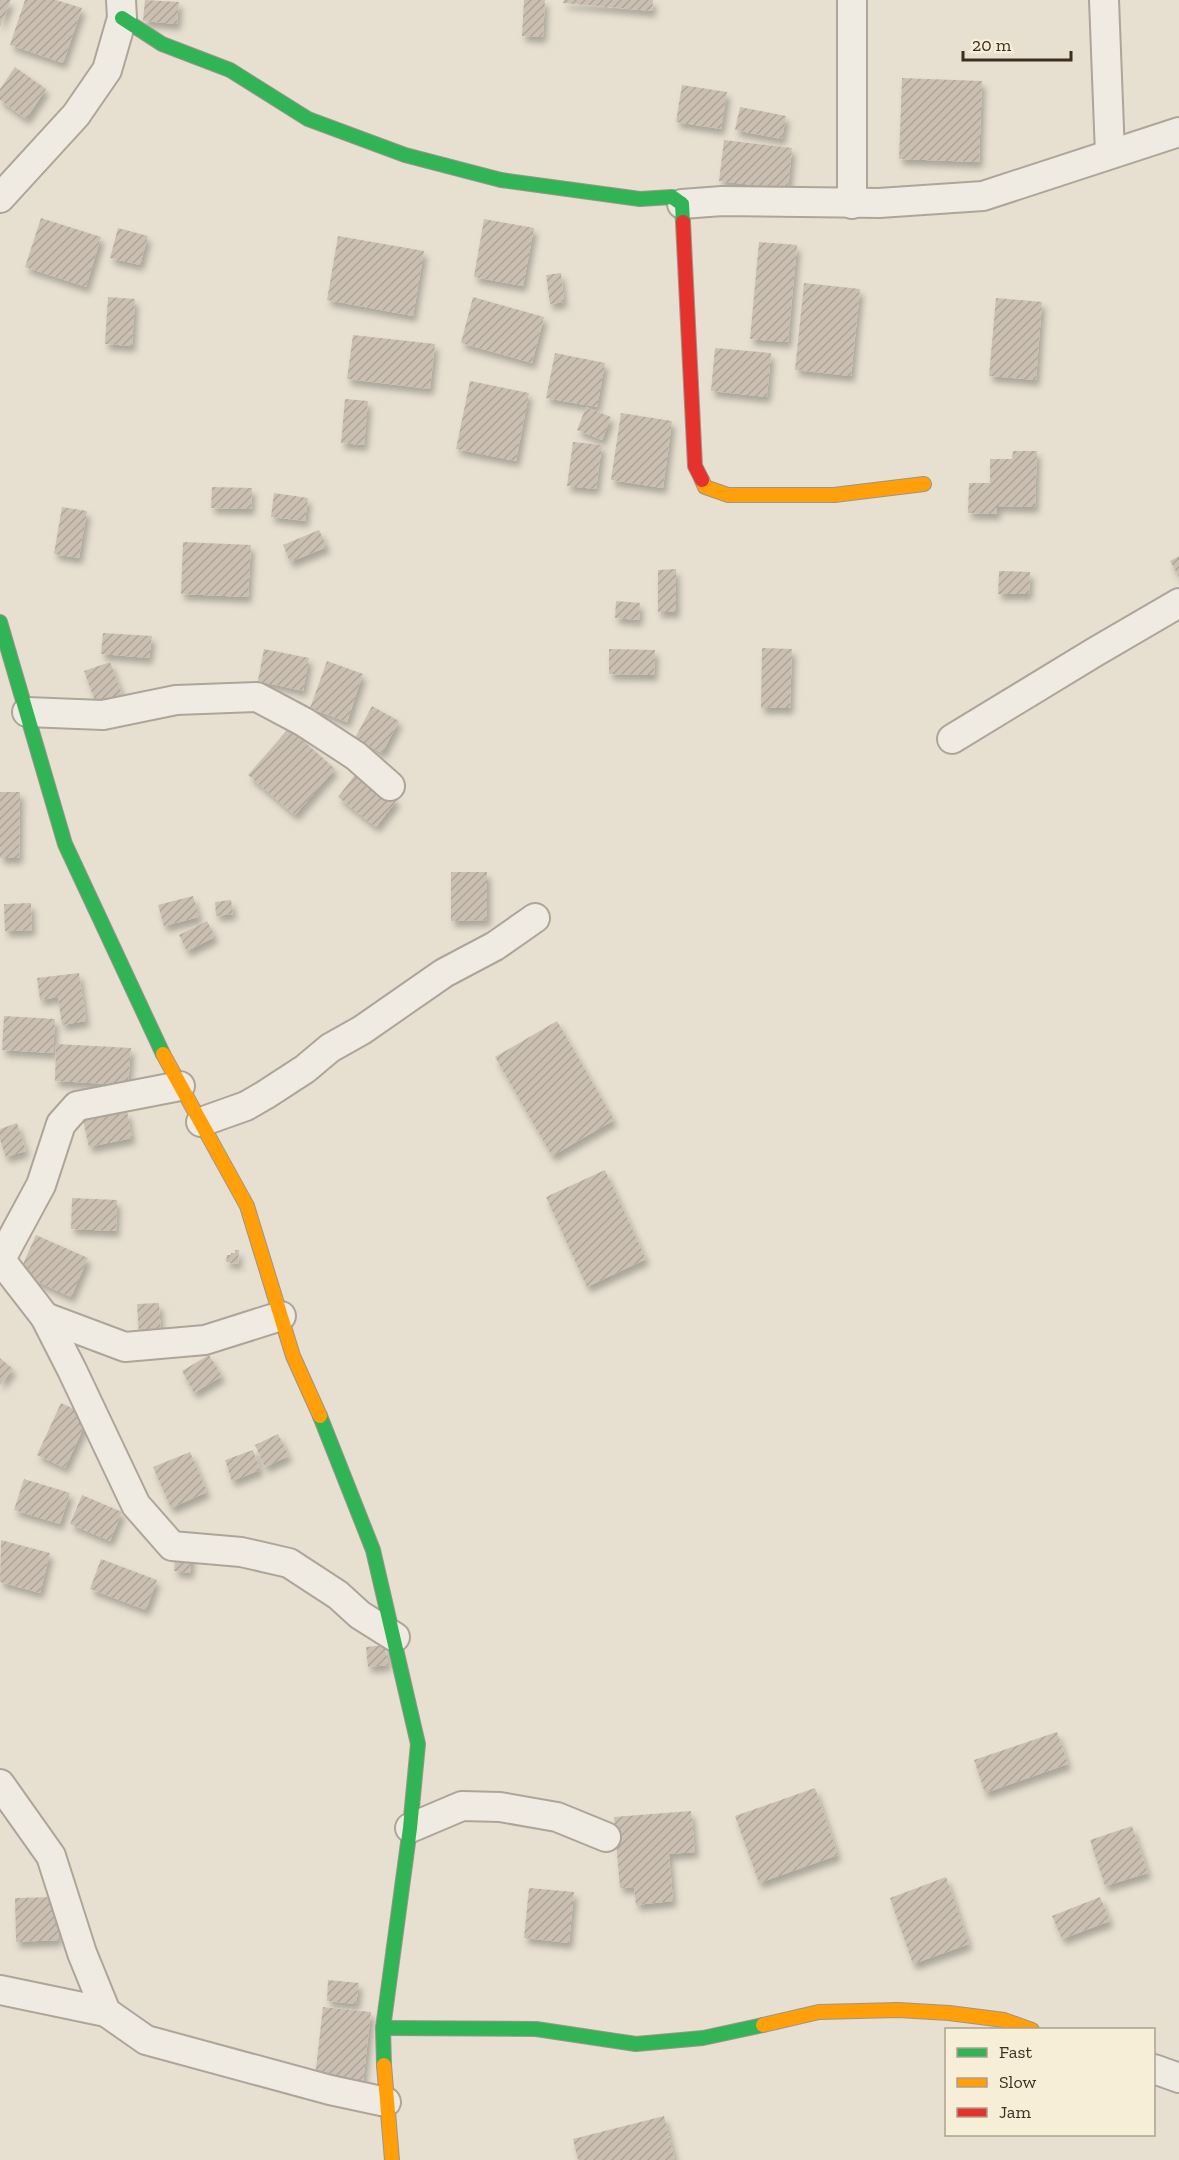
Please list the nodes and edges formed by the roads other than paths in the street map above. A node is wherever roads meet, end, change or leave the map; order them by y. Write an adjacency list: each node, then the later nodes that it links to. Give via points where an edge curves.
1 (852, 0): 9 (street)
2 (1104, 0): 5 (street)
3 (122, 9): 6 (street, via 108,70 76,115); 8 (street, via 162,44 230,70 308,119 405,155 501,180 640,199 672,197)
4 (1179, 132): 5 (street)
5 (1110, 154): 9 (street, via 983,196)
6 (10, 171): 7 (street)
7 (0, 198)
8 (682, 204): 9 (street); 10 (street, via 695,466 705,488 728,495 834,495)
9 (852, 204)
10 (924, 484)
11 (1179, 603): 14 (street)
12 (0, 622): 13 (street)
13 (27, 712): 15 (street, via 103,715 176,700 257,697 356,756); 17 (street, via 65,844)
14 (952, 739)
15 (390, 786)
16 (535, 918): 18 (street, via 444,973 265,1095)
17 (180, 1086): 18 (street); 19 (street, via 77,1106 61,1124 41,1185)
18 (201, 1122): 20 (street, via 247,1206)
19 (0, 1259): 21 (street)
20 (281, 1316): 21 (street, via 205,1340 124,1347); 22 (street, via 293,1356 374,1550)
21 (45, 1317): 22 (street, via 136,1505 172,1546 241,1552 289,1563)
22 (394, 1637): 24 (street, via 417,1744)
23 (0, 1784): 27 (street, via 51,1856 82,1953)
24 (410, 1828): 25 (street, via 462,1806 500,1807 557,1816); 28 (street)
25 (606, 1837)
26 (0, 1990): 27 (street)
27 (106, 2012): 32 (street, via 146,2040)
28 (383, 2028): 29 (street, via 536,2029 636,2044 703,2038 819,2012 898,2010 1004,2020); 32 (street)
29 (1026, 2028)
30 (1155, 2069): 31 (street)
31 (1179, 2078)
32 (386, 2102): 33 (street)
33 (392, 2160)

